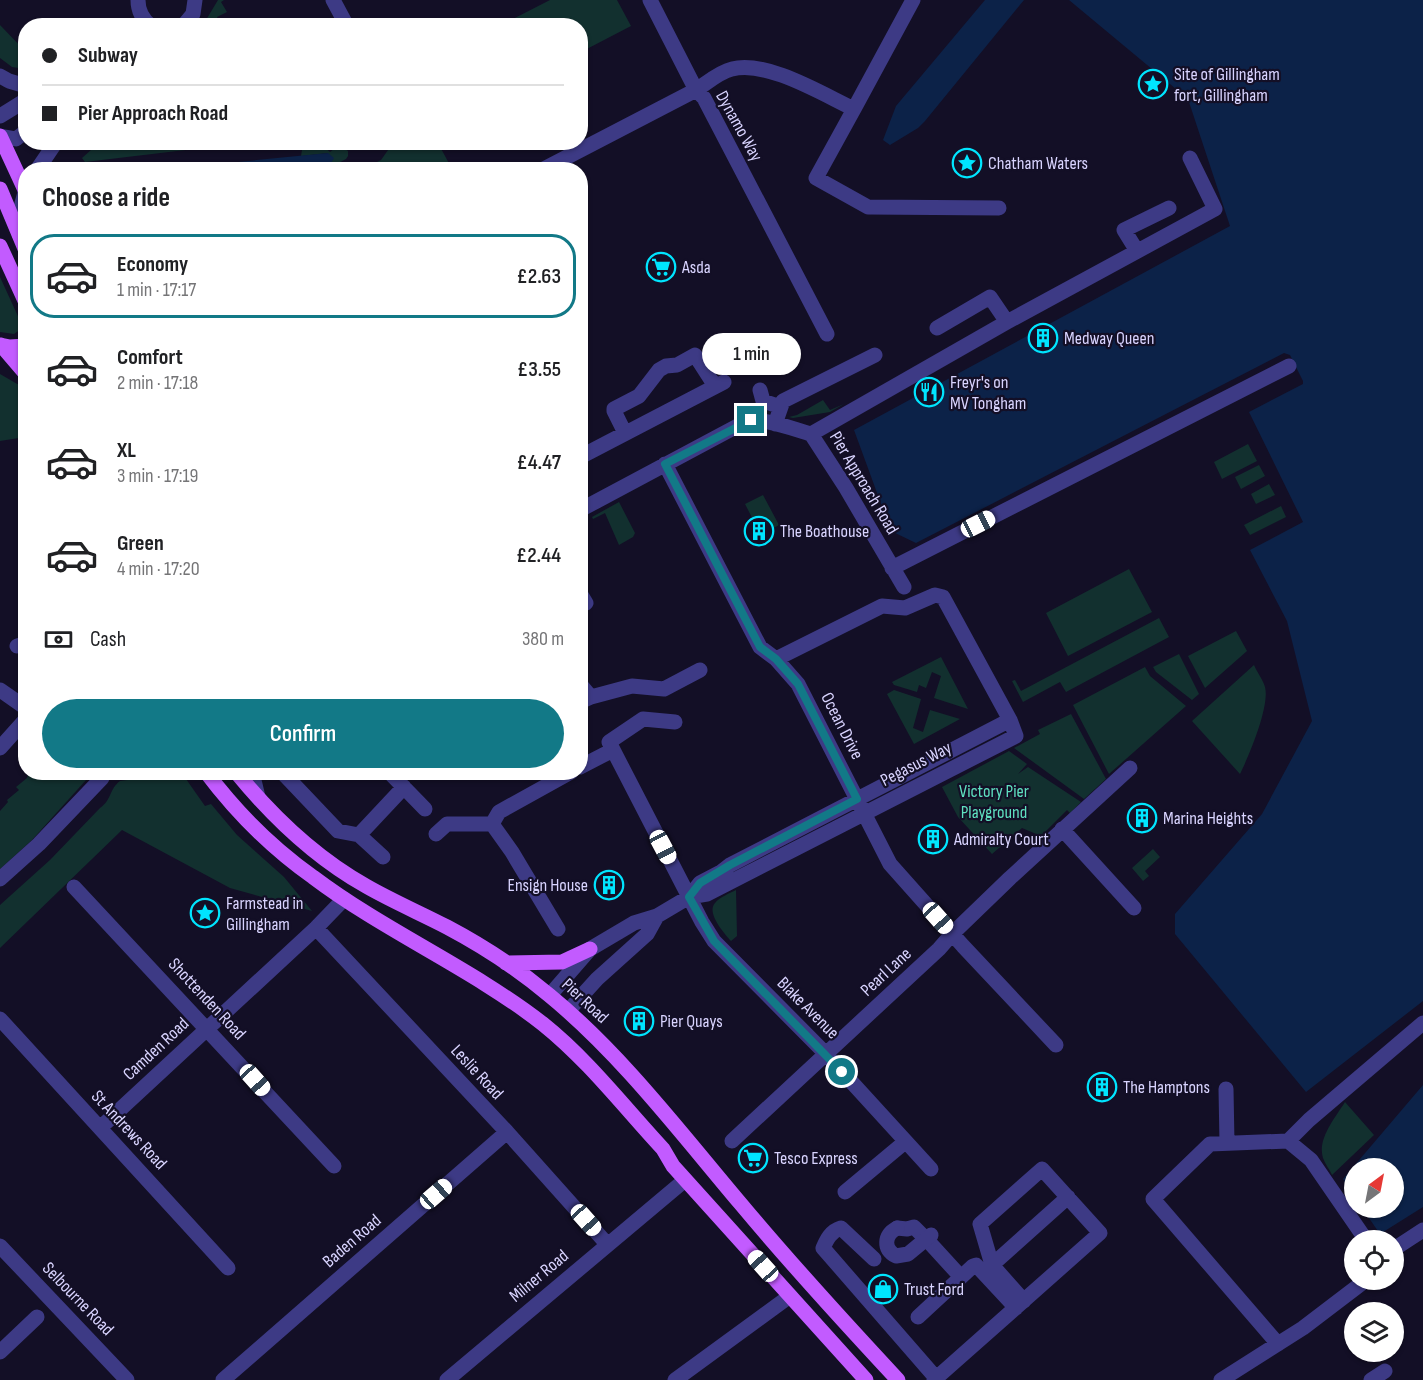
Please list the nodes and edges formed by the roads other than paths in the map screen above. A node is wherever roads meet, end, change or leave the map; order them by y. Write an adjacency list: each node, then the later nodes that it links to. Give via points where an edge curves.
1 (196, 0): 5 (street)
2 (333, 0): 6 (street)
3 (651, 0): 9 (street)
4 (913, 0): 11 (street)
5 (189, 18)
6 (343, 18)
7 (0, 75): 8 (street)
8 (18, 84)
9 (696, 90): 11 (street, via 732,69 752,68 782,76); 15 (street, Dynamo Way); 31 (street, Dynamo Way, via 704,98)
10 (18, 105): 12 (street)
11 (854, 109): 23 (street, via 816,178 868,207)
12 (0, 116)
13 (0, 136): 14 (street); 17 (main road)
14 (18, 137)
15 (588, 146)
16 (580, 150): 20 (street, Dynamo Way)
17 (5, 155): 19 (street); 21 (main road)
18 (1190, 158): 27 (street, via 1215,209)
19 (19, 162)
20 (557, 162)
21 (18, 178)
22 (0, 189): 25 (main road)
23 (999, 208)
24 (1169, 208): 27 (street, via 1124,230)
25 (18, 231)
26 (0, 246): 28 (main road)
27 (1137, 251): 29 (street)
28 (18, 285)
29 (1007, 322): 30 (street, via 990,297); 41 (street)
30 (937, 328)
31 (827, 334)
32 (0, 345): 33 (main road); 35 (main road)
33 (18, 346)
34 (874, 356): 38 (street, via 783,401)
35 (18, 365)
36 (1289, 366): 45 (street)
37 (760, 390): 38 (street, via 763,402)
38 (781, 407): 39 (street)
39 (775, 424): 41 (street, Pier Approach Road); 43 (street, Pier Approach Road, via 747,421)
40 (625, 433): 40 (street, via 719,384 695,356 666,366 639,396 614,409); 42 (street)
41 (811, 434): 45 (street, Pier Approach Road)
42 (588, 452)
43 (665, 464): 44 (street, Pier Approach Road); 47 (street, Ocean Drive, via 760,647)
44 (588, 506)
45 (892, 568): 46 (street, Pier Approach Road)
46 (904, 587)
47 (776, 659): 67 (street, Ocean Drive, via 798,684); 67 (street, Pegasus Way, via 882,606 904,608 934,595 943,597 1010,720)
48 (700, 670): 50 (street, via 664,689 632,686)
49 (2, 697): 51 (street)
50 (588, 699)
51 (18, 704)
52 (675, 722): 55 (street, via 643,719 609,742)
53 (18, 728): 54 (street)
54 (0, 748)
55 (613, 750): 56 (street); 76 (street)
56 (588, 763)
57 (1130, 768): 70 (street, Pearl Lane)
58 (100, 780): 74 (street)
59 (213, 780): 77 (main road, via 272,845)
60 (243, 780): 66 (main road, Pier Road)
61 (254, 780): 66 (street)
62 (290, 780): 72 (street, via 338,831)
63 (396, 780): 65 (street)
64 (557, 780): 69 (street, via 499,812)
65 (404, 788): 68 (street); 72 (street)
66 (258, 797): 84 (main road, Pier Road, via 300,839 364,885 466,937)
67 (861, 806): 76 (street, Pegasus Way, via 730,865 700,883); 82 (street, Ocean Drive, via 890,864)
68 (425, 809)
69 (492, 824): 71 (street, via 447,824); 81 (street)
70 (1062, 829): 78 (street); 82 (street, Pearl Lane)
71 (436, 834)
72 (359, 835): 73 (street)
73 (383, 857)
74 (0, 879)
75 (74, 887): 90 (street, Shottenden Road)
76 (689, 897): 79 (street, Pegasus Way); 93 (street, Blake Avenue, via 714,941)
77 (344, 899): 80 (street, Camden Road); 89 (main road, via 472,975)
78 (1134, 908)
79 (657, 916): 83 (street, Pegasus Way, via 634,923); 86 (street, Pegasus Way, via 647,934 597,978)
80 (316, 928): 90 (street, Camden Road); 96 (street, Leslie Road)
81 (558, 928)
82 (952, 934): 92 (street, Ocean Drive); 93 (street, Pearl Lane)
83 (590, 949): 84 (main road, via 562,962); 85 (street, Pegasus Way)
84 (506, 963): 85 (main road, Pier Road)
85 (550, 995): 86 (main road, Pier Road); 89 (main road, Pegasus Way)
86 (568, 1011): 89 (main road, Pegasus Way); 130 (main road, Pier Road, via 610,1052)
87 (0, 1019): 95 (street, St Andrews Road)
88 (1423, 1023): 91 (street)
89 (542, 1024): 103 (main road, via 569,1047 663,1149)
90 (207, 1028): 95 (street, Camden Road); 101 (street, Shottenden Road)
91 (1417, 1034): 98 (street)
92 (1056, 1044)
93 (826, 1054): 97 (street, Pearl Lane); 99 (street, Blake Avenue)
94 (1226, 1089): 100 (street)
95 (100, 1128): 114 (street, St Andrews Road)
96 (507, 1132): 110 (street, Leslie Road); 126 (street, Baden Road)
97 (732, 1141)
98 (1288, 1141): 100 (street); 106 (street, via 1311,1160)
99 (905, 1142): 102 (street, Blake Avenue); 104 (street)
100 (1227, 1143): 121 (street, via 1210,1144 1153,1199)
101 (334, 1166)
102 (931, 1169)
103 (686, 1180): 110 (street, Milner Road); 117 (main road)
104 (845, 1192)
105 (1068, 1197): 113 (street); 113 (street, via 1042,1169 1006,1200 980,1224); 118 (street, via 1100,1233)
106 (1359, 1230)
107 (1423, 1230): 109 (street)
108 (928, 1238): 108 (street, bridge, via 908,1254 896,1256 888,1250 886,1241 897,1228 914,1227); 115 (street)
109 (1404, 1242)
110 (607, 1244): 127 (street, Milner Road)
111 (0, 1246): 125 (street, Selbourne Road)
112 (874, 1259): 124 (street, via 840,1228 835,1229 823,1248)
113 (992, 1265): 118 (street)
114 (228, 1268)
115 (961, 1277): 118 (street, via 976,1265); 120 (street)
116 (1353, 1290): 121 (street)
117 (790, 1296): 128 (street); 129 (main road)
118 (1020, 1305): 124 (street)
119 (38, 1317): 122 (street)
120 (918, 1317)
121 (1278, 1344): 131 (street)
122 (0, 1352)
123 (1385, 1371): 132 (street)
124 (935, 1379)
125 (127, 1380)
126 (223, 1380)
127 (447, 1380)
128 (675, 1380)
129 (866, 1380)
130 (898, 1380)
131 (1221, 1380)
132 (1371, 1380)

